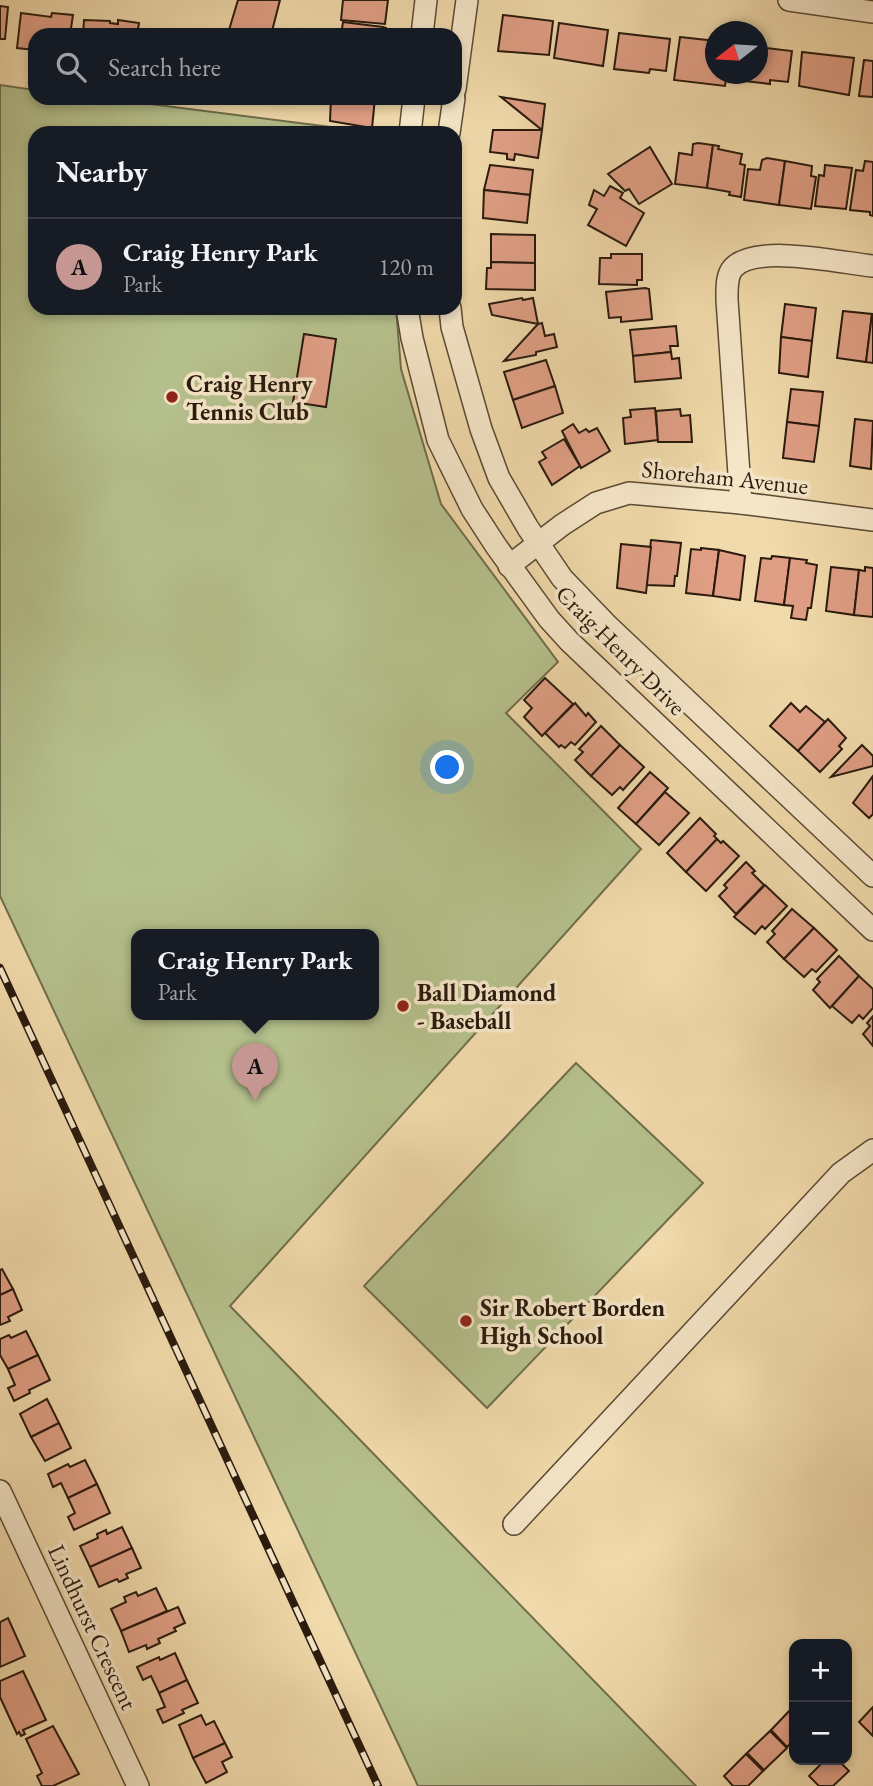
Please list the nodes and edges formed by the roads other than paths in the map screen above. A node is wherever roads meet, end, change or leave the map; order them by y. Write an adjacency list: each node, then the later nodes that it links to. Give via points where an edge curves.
1 (426, 0): 5 (street)
2 (467, 0): 6 (street)
3 (789, 0): 4 (street)
4 (873, 12)
5 (423, 28)
6 (462, 37)
7 (413, 105): 9 (street)
8 (453, 105): 10 (street)
9 (411, 126)
10 (450, 126)
11 (873, 266): 14 (street, via 788,256 750,258 729,276)
12 (408, 315): 17 (street, Craig Henry Drive, via 438,440 472,509)
13 (451, 315): 16 (street, Craig Henry Drive, via 499,478)
14 (741, 503): 15 (street, Shoreham Avenue); 16 (street, Shoreham Avenue, via 629,493 596,503)
15 (873, 520)
16 (538, 543): 17 (street, Shoreham Avenue); 18 (street, Craig Henry Drive, via 562,578 608,626)
17 (509, 566): 19 (street, Craig Henry Drive, via 569,641)
18 (873, 876)
19 (873, 930)
20 (873, 1150): 22 (street, via 841,1173)
21 (0, 1491): 23 (street, Lindhurst Crescent)
22 (514, 1524)
23 (138, 1786)

